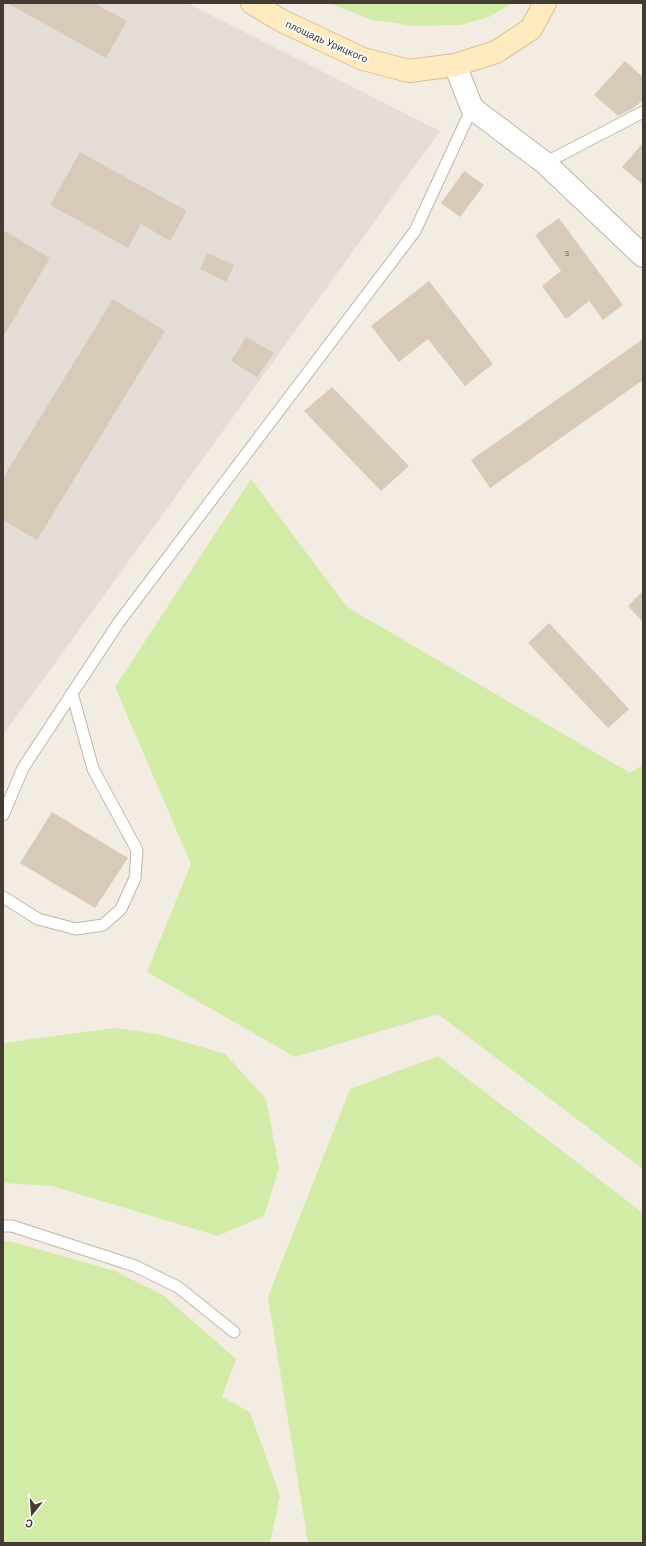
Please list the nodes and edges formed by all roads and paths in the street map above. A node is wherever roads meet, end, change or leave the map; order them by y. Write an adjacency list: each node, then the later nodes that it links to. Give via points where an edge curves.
1 (252, 3): 3 (main road, площадь Урицкого, via 282,21 363,59 409,71)
2 (545, 3): 3 (main road, площадь Урицкого, via 531,29 496,52)
3 (455, 65): 4 (street)
4 (472, 108): 6 (street); 8 (lane, via 415,231 119,622)
5 (643, 112): 6 (lane)
6 (545, 163): 7 (street)
7 (643, 256)
8 (72, 693): 9 (lane, via 23,768); 10 (lane, via 93,769 137,850 134,878 121,909 103,925 76,929 38,919)
9 (3, 815)
10 (3, 897)
11 (3, 1226): 12 (lane, via 12,1226 134,1266 178,1287)
12 (234, 1332)

